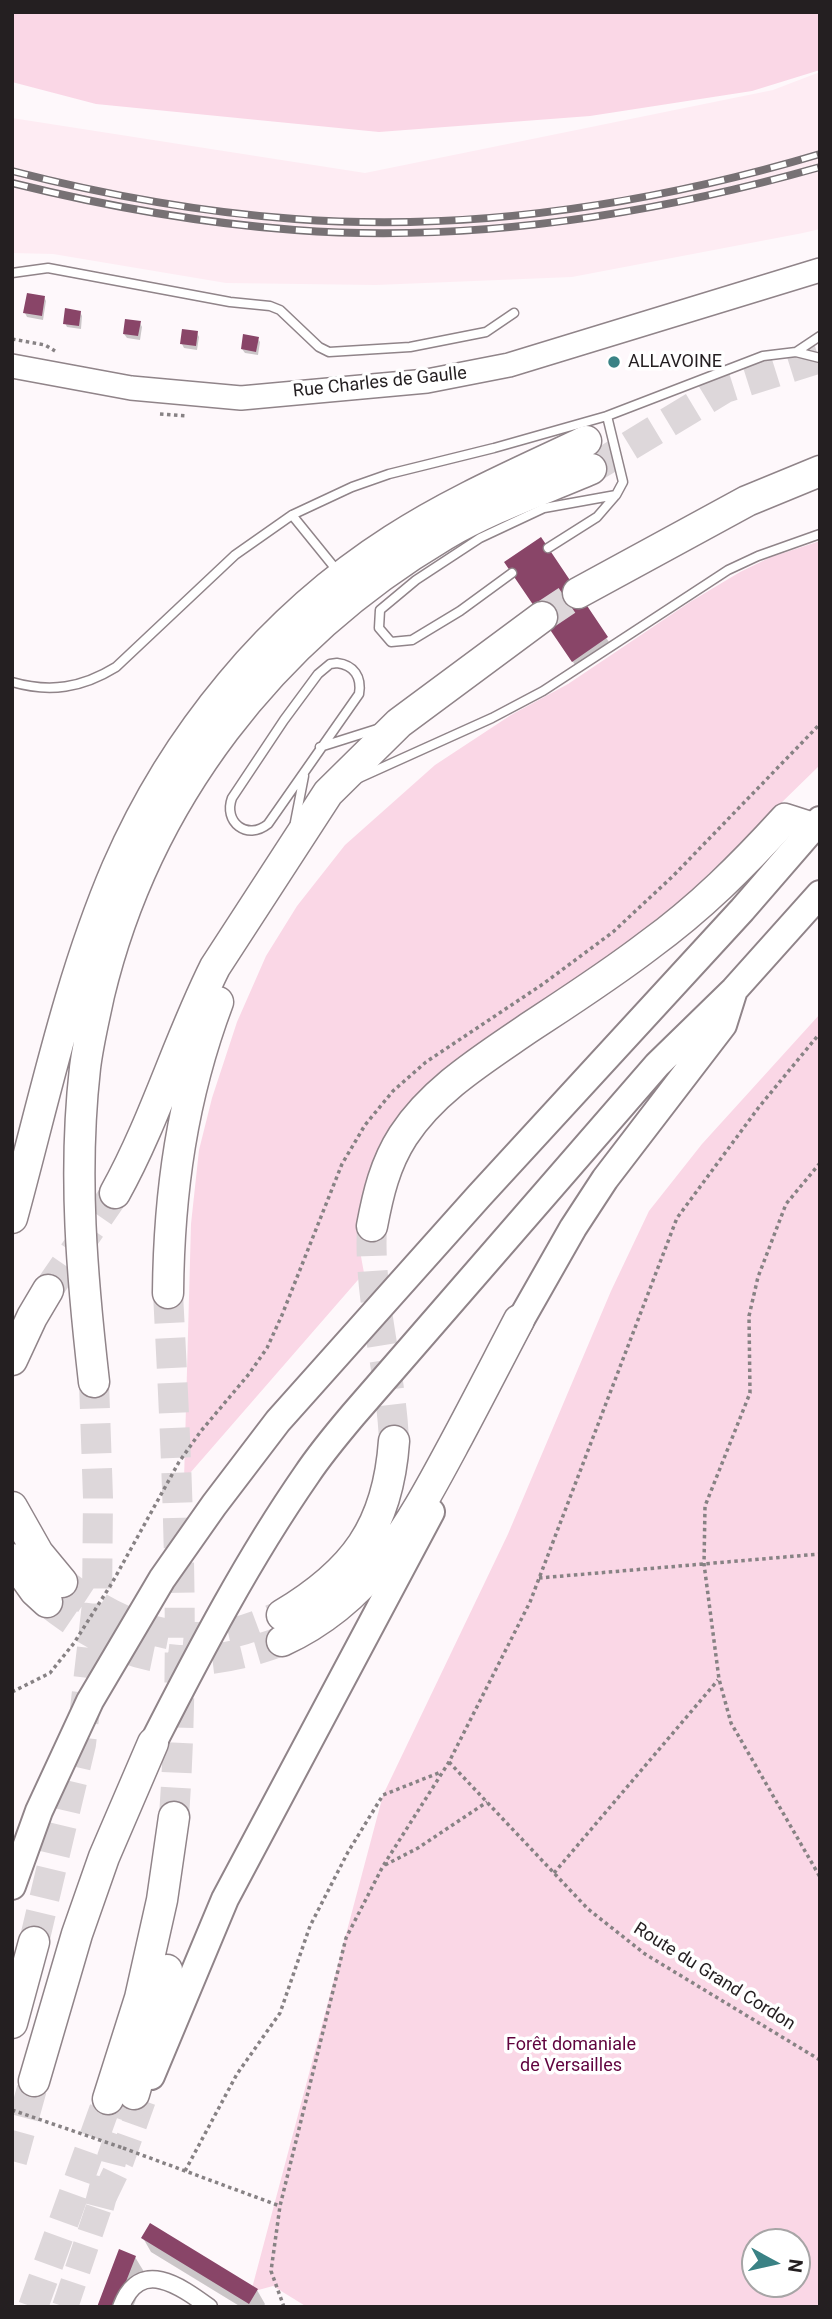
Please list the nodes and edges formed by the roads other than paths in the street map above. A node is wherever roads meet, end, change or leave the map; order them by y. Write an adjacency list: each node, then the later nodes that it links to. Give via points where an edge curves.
1 (820, 270): 7 (main road, Rue Charles de Gaulle, via 509,365 427,381 241,398 131,388)
2 (12, 273): 3 (lane, via 48,268 270,306 330,352 410,347 486,332)
3 (514, 313)
4 (820, 336): 5 (lane)
5 (796, 352): 6 (lane); 8 (lane, via 763,356)
6 (820, 358)
7 (12, 366)
8 (607, 416): 10 (lane, via 623,482); 11 (lane, via 389,474 352,486)
9 (820, 471): 16 (highway, via 747,501)
10 (616, 495): 13 (lane, via 597,516); 14 (lane, via 544,508 480,538 380,610 379,628 391,642 412,640)
11 (292, 516): 15 (lane); 18 (lane, via 235,555 116,667 97,679 54,689)
12 (820, 534): 22 (lane, via 729,570 554,685)
13 (548, 548)
14 (512, 573)
15 (341, 576): 27 (highway, via 240,673 162,780 101,908); 36 (highway, via 433,516 588,455 445,535 356,594 286,657 225,727 161,830 118,929 85,1065 79,1225)
16 (578, 593)
17 (542, 617): 19 (highway)
18 (12, 682)
19 (399, 723): 20 (lane); 22 (highway)
20 (320, 747): 21 (lane); 21 (lane, via 359,694 356,672 344,663 323,668 284,720 232,798 229,812 235,825 248,831 262,829)
21 (304, 770): 24 (lane)
22 (328, 793): 24 (highway)
23 (816, 824): 31 (highway, via 785,819 690,915 446,1088 416,1120 390,1160); 41 (highway, via 278,1422 162,1580 90,1702)
24 (287, 854): 29 (highway, via 215,968); 33 (highway, via 211,1020 183,1118 173,1178)
25 (820, 894): 26 (highway)
26 (734, 990): 34 (highway, via 723,1026 605,1179); 40 (highway, via 657,1065 449,1302 308,1473 202,1648)
27 (51, 1071): 28 (highway); 30 (highway)
28 (12, 1183)
29 (115, 1193)
30 (12, 1218)
31 (372, 1226)
32 (48, 1290): 35 (highway)
33 (168, 1293)
34 (519, 1320): 37 (highway, via 395,1546 335,1611 282,1628 348,1564 365,1541 387,1492); 48 (highway, via 440,1495 225,1899)
35 (12, 1360)
36 (93, 1382)
37 (394, 1441)
38 (12, 1507): 39 (highway, via 55,1592 35,1591)
39 (12, 1559)
40 (153, 1743): 47 (highway, via 95,1882)
41 (38, 1811): 43 (highway); 44 (highway)
42 (182, 1814): 48 (highway, via 140,1998)
43 (12, 1823)
44 (12, 1886)
45 (34, 1942): 46 (highway)
46 (12, 2023)
47 (34, 2081)
48 (128, 2097)
49 (184, 2299): 50 (street, via 167,2281 152,2278 130,2290); 51 (street)
50 (121, 2307)
51 (209, 2307)

